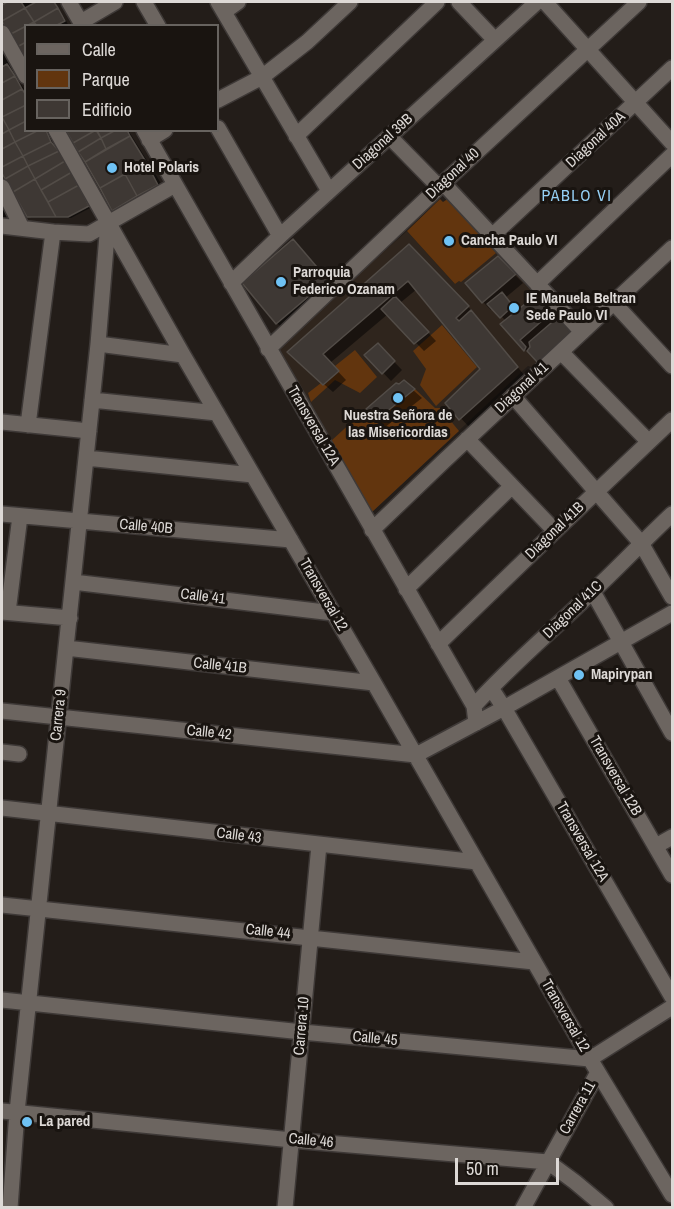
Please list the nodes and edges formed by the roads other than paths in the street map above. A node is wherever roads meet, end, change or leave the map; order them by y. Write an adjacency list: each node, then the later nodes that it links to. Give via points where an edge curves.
1 (69, 2): 12 (street)
2 (115, 2): 12 (street)
3 (144, 2): 13 (street)
4 (238, 2): 11 (street)
5 (350, 2): 19 (street)
6 (437, 2): 25 (street)
7 (459, 2): 15 (street)
8 (537, 2): 15 (street, Diagonal 39B)
9 (545, 2): 16 (street)
10 (639, 2): 16 (street, Diagonal 40)
11 (221, 7): 19 (street)
12 (82, 24)
13 (157, 24)
14 (2, 33): 18 (street)
15 (495, 40): 26 (street, Diagonal 39B)
16 (588, 48): 21 (street); 30 (street, Diagonal 40)
17 (672, 68): 21 (street, Diagonal 40A)
18 (24, 72)
19 (262, 77): 20 (street); 25 (street)
20 (219, 99)
21 (637, 102): 27 (street); 38 (street, Diagonal 40A)
22 (219, 130): 37 (street)
23 (57, 132): 33 (street, Transversal 12)
24 (146, 135): 29 (street, Transversal 12A)
25 (296, 136): 32 (street)
26 (389, 136): 30 (street); 32 (street, Diagonal 39B)
27 (672, 143)
28 (672, 155): 41 (street)
29 (175, 185): 33 (street); 40 (street, Transversal 12A)
30 (441, 185): 38 (street); 45 (street, Diagonal 40)
31 (2, 187): 35 (street)
32 (329, 191): 37 (street, Diagonal 39B)
33 (108, 223): 36 (street, via 89,234); 44 (street, Carrera 9); 47 (street, Transversal 12)
34 (2, 226): 35 (street)
35 (22, 228): 36 (street)
36 (53, 232): 54 (street)
37 (280, 236): 40 (street, Diagonal 39B)
38 (492, 236): 41 (street)
39 (670, 255): 42 (street, Diagonal 41)
40 (231, 284): 45 (street, Transversal 12A)
41 (537, 284): 43 (street)
42 (614, 303): 43 (street, Diagonal 41); 48 (street)
43 (582, 332): 46 (street, Diagonal 41)
44 (98, 344): 47 (street); 50 (street, Carrera 9)
45 (268, 349): 66 (street, Transversal 12A)
46 (561, 352): 49 (street, Diagonal 41); 57 (street)
47 (183, 355): 51 (street, Transversal 12)
48 (672, 366)
49 (513, 396): 56 (street, Diagonal 41); 61 (street)
50 (92, 400): 51 (street); 55 (street, Carrera 9)
51 (217, 413): 59 (street, Transversal 12)
52 (672, 420): 57 (street, Diagonal 41B)
53 (2, 422): 54 (street)
54 (28, 425): 55 (street)
55 (89, 431): 58 (street, Carrera 9)
56 (467, 439): 60 (street); 66 (street, Diagonal 41)
57 (649, 442): 61 (street, Diagonal 41B)
58 (86, 458): 59 (street); 65 (street, Carrera 9)
59 (253, 475): 68 (street, Transversal 12)
60 (512, 486): 67 (street); 71 (street)
61 (597, 491): 67 (street, Diagonal 41B); 69 (street)
62 (2, 514): 64 (street, Calle 40B)
63 (672, 514): 69 (street, Diagonal 41C)
64 (20, 516): 65 (street, Calle 40B); 74 (street)
65 (80, 521): 68 (street, Calle 40B); 70 (street, Carrera 9)
66 (372, 530): 71 (street, Transversal 12A)
67 (555, 531): 79 (street, Diagonal 41B)
68 (291, 540): 75 (street, Transversal 12)
69 (641, 543): 72 (street, Diagonal 41C); 73 (street)
70 (73, 582): 75 (street, Calle 41); 77 (street, Carrera 9)
71 (406, 589): 79 (street, Transversal 12A)
72 (593, 592): 78 (street); 83 (street, Diagonal 41C)
73 (672, 597)
74 (5, 612): 77 (street)
75 (333, 613): 82 (street, Transversal 12)
76 (672, 613): 78 (street)
77 (70, 618): 80 (street, Carrera 9)
78 (621, 642): 81 (street); 89 (street)
79 (438, 644): 84 (street, Transversal 12A)
80 (66, 648): 82 (street, Calle 41B); 87 (street, Carrera 9)
81 (558, 678): 85 (street); 97 (street, Transversal 12B)
82 (374, 683): 92 (street, Transversal 12)
83 (491, 688): 84 (street, Diagonal 41C); 85 (street, Transversal 12A)
84 (474, 706): 88 (street, Transversal 12A)
85 (504, 708): 88 (street); 104 (street, Transversal 12A)
86 (2, 711): 87 (street, Calle 42)
87 (59, 717): 92 (street, Calle 42); 94 (street, Carrera 9)
88 (476, 723): 92 (street)
89 (672, 733)
90 (2, 752): 91 (street)
91 (19, 754)
92 (416, 755): 98 (street, Transversal 12)
93 (2, 808): 94 (street, Calle 43)
94 (49, 813): 96 (street, Calle 43); 101 (street, Carrera 9)
95 (672, 837): 97 (street)
96 (319, 845): 98 (street, Calle 43); 102 (street, Carrera 10)
97 (656, 846): 99 (street, Transversal 12B)
98 (477, 862): 103 (street, Transversal 12)
99 (672, 874)
100 (2, 905): 101 (street, Calle 44)
101 (39, 908): 102 (street, Calle 44); 106 (street, Carrera 9)
102 (311, 937): 103 (street, Calle 44); 108 (street, Carrera 10)
103 (534, 962): 109 (street, Transversal 12)
104 (672, 996)
105 (2, 1000): 106 (street, Calle 45)
106 (29, 1003): 108 (street, Calle 45); 111 (street, Carrera 9)
107 (672, 1007): 109 (street)
108 (302, 1032): 109 (street, Calle 45); 112 (street, Carrera 10)
109 (594, 1065): 113 (street, Carrera 11); 114 (street)
110 (2, 1111): 111 (street, Calle 46)
111 (17, 1112): 112 (street, Calle 46); 115 (street, Carrera 9)
112 (292, 1140): 113 (street, Calle 46); 116 (street, Carrera 10)
113 (548, 1162): 117 (street, Carrera 11); 118 (street)
114 (672, 1195)
115 (9, 1208)
116 (285, 1208)
117 (523, 1208)
118 (606, 1208)

